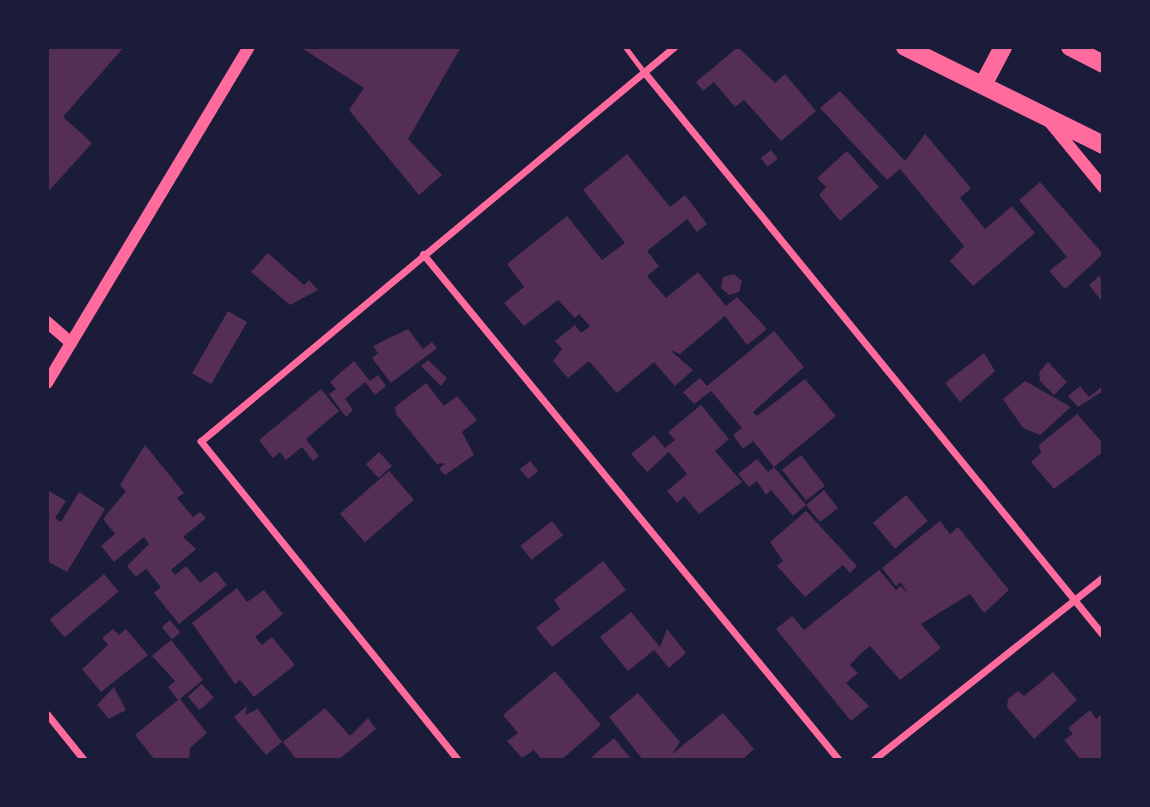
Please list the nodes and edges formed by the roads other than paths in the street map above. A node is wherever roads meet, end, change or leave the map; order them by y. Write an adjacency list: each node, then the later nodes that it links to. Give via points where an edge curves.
1 (249, 47): 15 (street)
2 (625, 47): 8 (lane)
3 (674, 47): 8 (street)
4 (905, 47): 9 (main road)
5 (1003, 47): 9 (main road)
6 (1070, 47): 7 (main road)
7 (1103, 64)
8 (644, 72): 13 (street); 18 (street)
9 (983, 85): 10 (main road)
10 (1046, 117): 11 (main road); 12 (street)
11 (1103, 145)
12 (1103, 187)
13 (423, 254): 22 (street, via 201,441); 23 (street)
14 (47, 322): 15 (street)
15 (71, 343): 16 (street)
16 (47, 383)
17 (1103, 577): 18 (street)
18 (1073, 600): 19 (street); 24 (street)
19 (1103, 635)
20 (47, 714): 21 (street)
21 (84, 760)
22 (458, 760)
23 (839, 760)
24 (873, 760)

